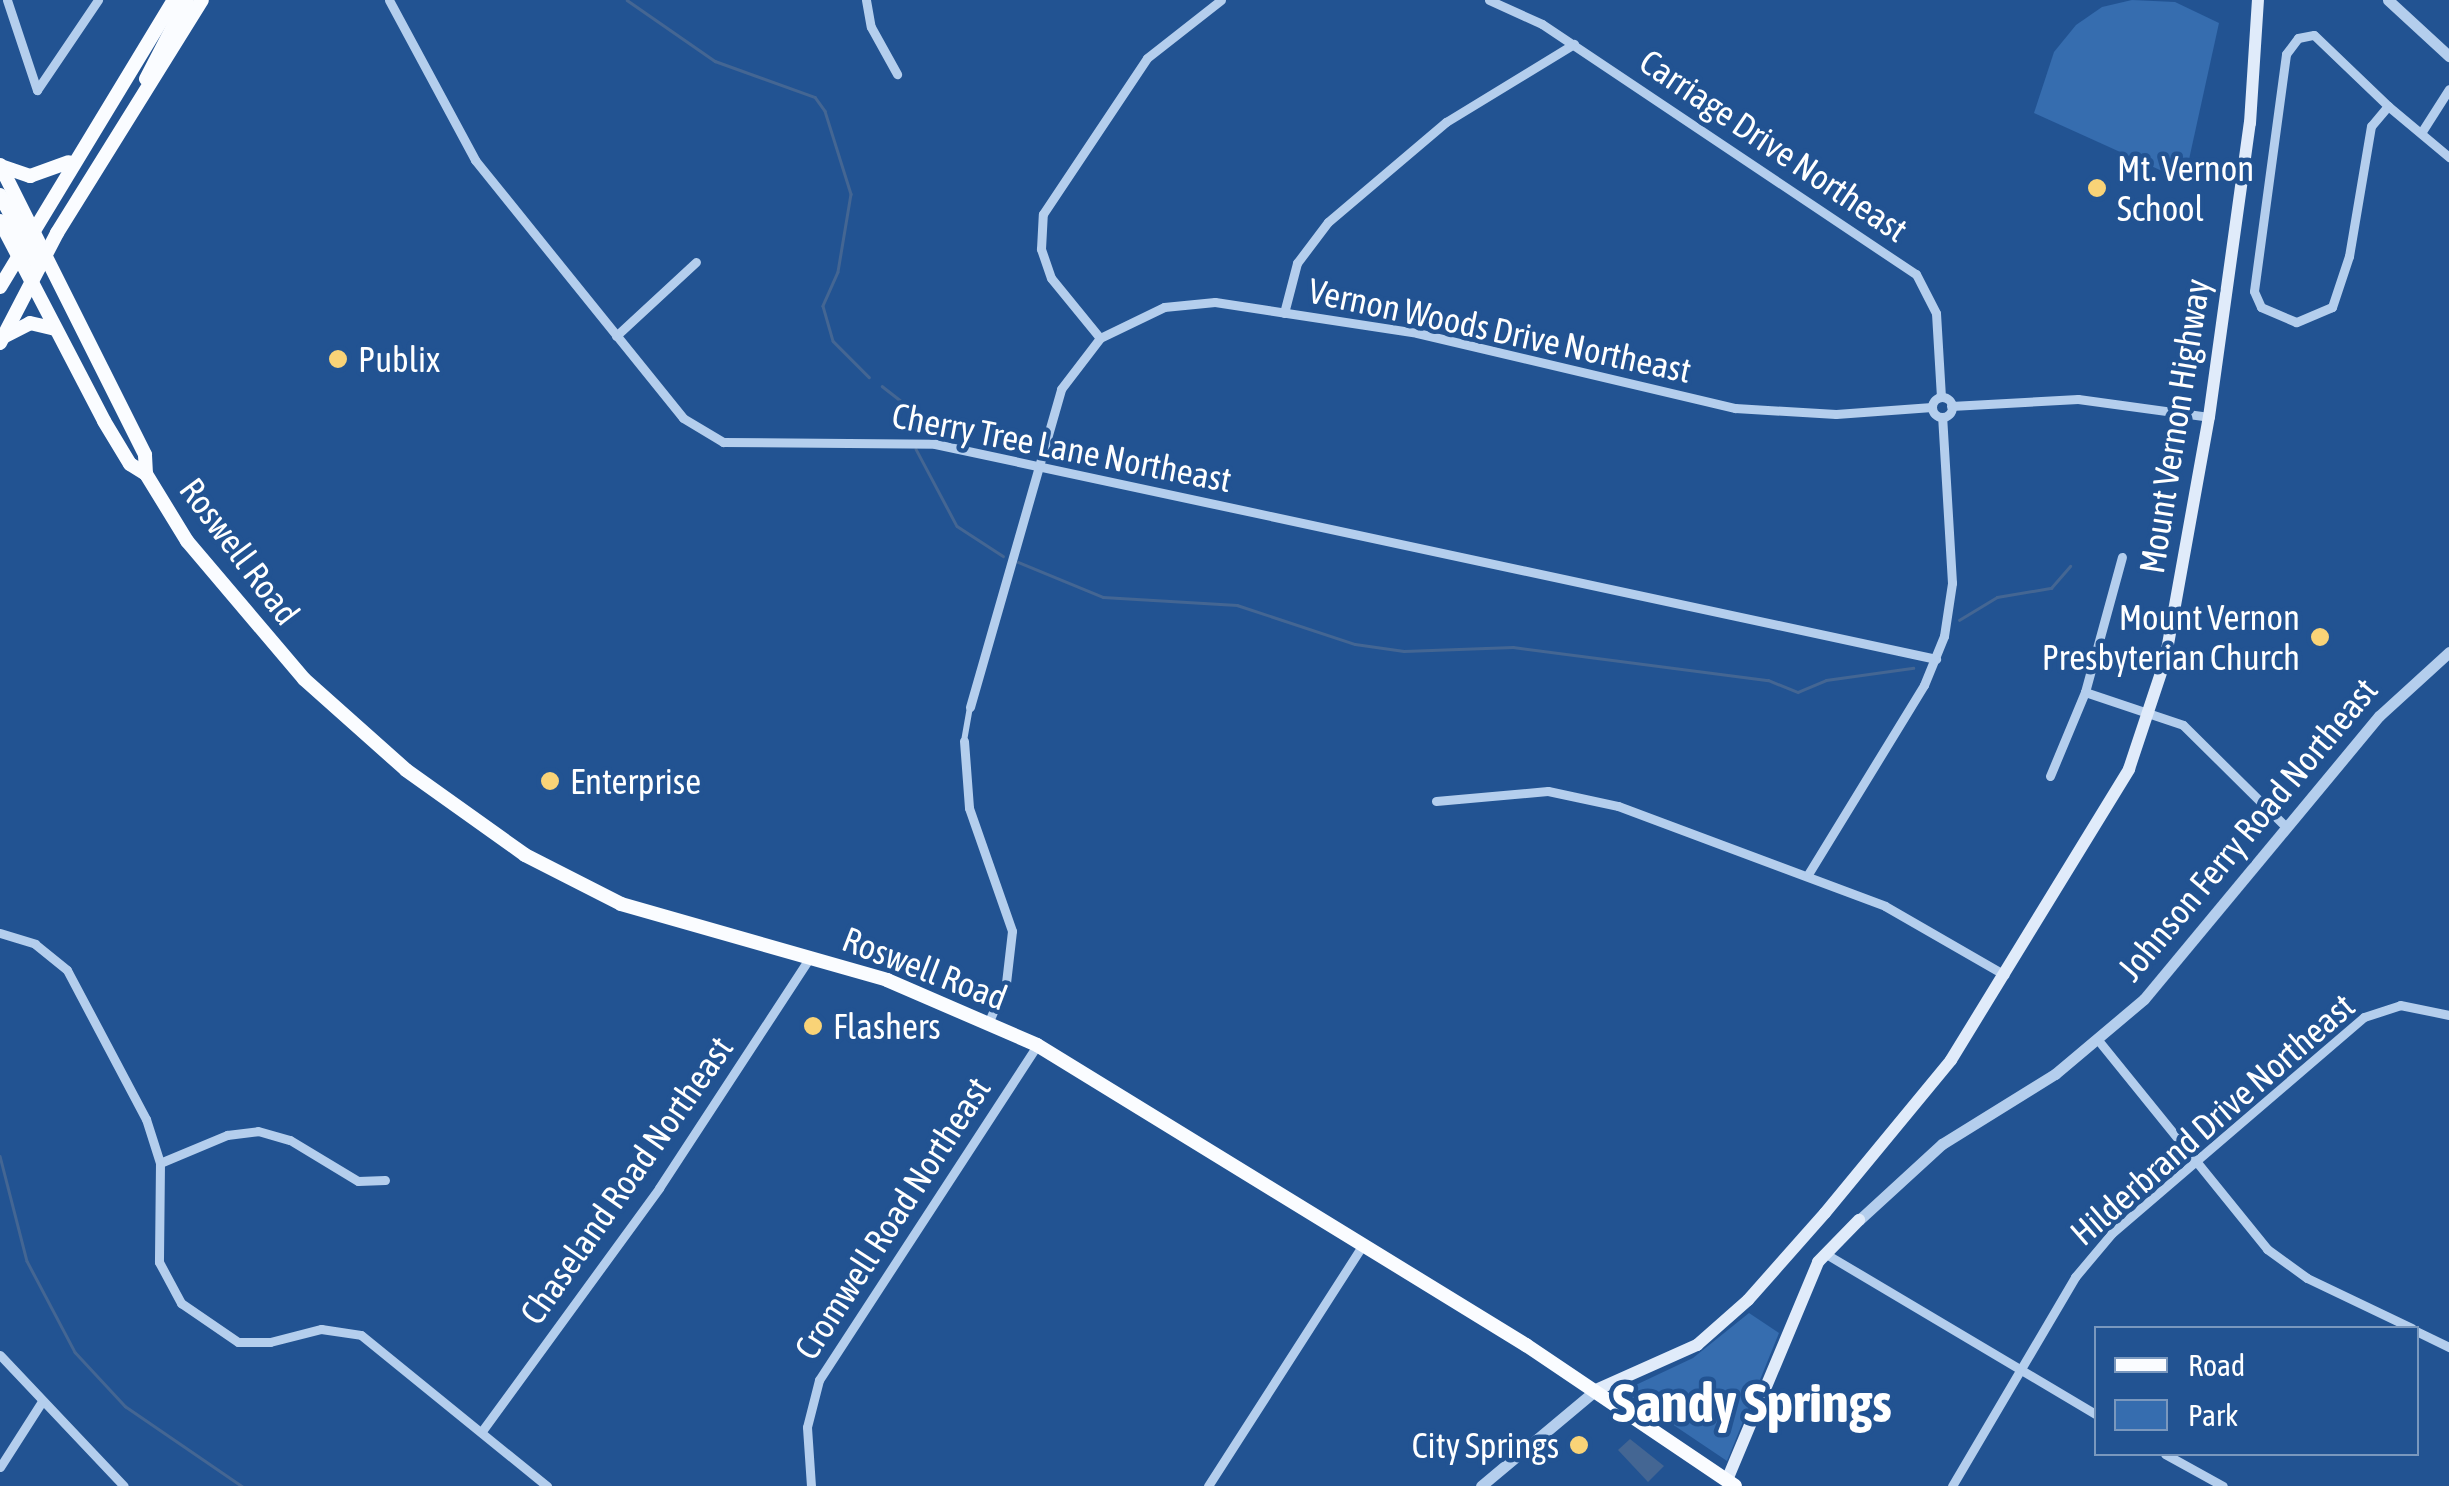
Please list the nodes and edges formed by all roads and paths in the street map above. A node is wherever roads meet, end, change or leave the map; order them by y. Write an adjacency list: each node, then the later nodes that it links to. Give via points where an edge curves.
1 (7, 0): 2 (street, via 37,90)
2 (98, 0)
3 (174, 0): 20 (main road)
4 (188, 0): 16 (main road, via 153,60)
5 (202, 0): 16 (main road)
6 (389, 0): 31 (street, Cherry Tree Lane Northeast, via 469,152)
7 (866, 0): 14 (street)
8 (1221, 0): 32 (street, via 1147,58 1043,214 1041,249 1050,278)
9 (1489, 0): 12 (street, Carriage Drive Northeast)
10 (2258, 0): 38 (main road, Mount Vernon Highway, via 2250,123)
11 (2388, 0): 13 (street)
12 (1574, 44): 29 (street, via 1446,122 1328,222 1298,263); 34 (street, Carriage Drive Northeast, via 1916,274 1936,312)
13 (2449, 56)
14 (897, 74)
15 (2449, 89): 18 (street)
16 (144, 95): 25 (main road)
17 (2388, 106): 17 (street, via 2371,126 2349,256 2332,307 2296,322 2280,320 2261,307 2254,291 2286,54 2298,38 2314,35); 18 (street)
18 (2421, 132): 19 (street)
19 (2449, 157)
20 (74, 159): 21 (main road, via 39,176); 24 (main road)
21 (0, 165): 24 (main road, Roswell Road)
22 (0, 195): 24 (main road)
23 (0, 221): 24 (main road, Roswell Road)
24 (25, 242): 25 (main road, Roswell Road); 27 (main road, Roswell Road); 28 (main road)
25 (42, 260): 27 (main road); 40 (main road, Roswell Road, via 145,455)
26 (696, 262): 31 (street)
27 (31, 282): 30 (main road, Roswell Road); 33 (main road)
28 (0, 287)
29 (1284, 312): 32 (street, Vernon Woods Drive Northeast, via 1181,304 1141,315); 36 (street, Vernon Woods Drive Northeast, via 1417,333 1735,408 1836,414)
30 (55, 329): 33 (main road, via 30,323); 40 (main road, Roswell Road, via 130,464)
31 (616, 336): 39 (street, Cherry Tree Lane Northeast, via 684,418 723,442 900,439)
32 (1100, 338): 39 (street, Vernon Woods Drive Northeast, via 1062,388)
33 (1, 341)
34 (1941, 397): 35 (street); 36 (street)
35 (1952, 406): 37 (street); 38 (street, via 2078,399)
36 (1932, 408): 37 (street)
37 (1942, 417): 43 (street, via 1952,583)
38 (2208, 417): 46 (main road, Mount Vernon Highway)
39 (1035, 465): 43 (street, Cherry Tree Lane Northeast); 45 (street, Vernon Woods Drive Northeast)
40 (146, 474): 53 (main road, Roswell Road, via 192,548 276,650 384,752 484,828 621,904)
41 (2122, 557): 44 (street)
42 (2449, 652): 50 (street, Johnson Ferry Road Northeast, via 2379,716)
43 (1936, 659): 51 (street)
44 (2085, 692): 46 (street); 48 (street)
45 (970, 707): 47 (street)
46 (2152, 712): 50 (street, via 2183,725); 54 (main road, Mount Vernon Highway, via 2112,802)
47 (964, 741): 56 (street, via 970,808 1012,931 1006,983)
48 (2050, 776)
49 (1436, 801): 51 (street, via 1516,790 1581,796)
50 (2287, 828): 57 (street, Johnson Ferry Road Northeast, via 2187,953)
51 (1807, 876): 54 (street, via 1908,916)
52 (0, 933): 60 (street, via 35,944 67,970 146,1119)
53 (810, 957): 56 (main road, Roswell Road); 73 (street, Chaseland Road Northeast, via 658,1188)
54 (2006, 975): 70 (main road, Mount Vernon Highway, via 1948,1064 1722,1324 1662,1365)
55 (2449, 1016): 59 (street, Hilderbrand Drive Northeast, via 2400,1005 2364,1017)
56 (989, 1021): 58 (main road, Roswell Road)
57 (2098, 1040): 59 (street); 62 (street, Johnson Ferry Road Northeast, via 1942,1144)
58 (1037, 1045): 63 (main road, Roswell Road); 79 (street, Cromwell Road Northeast, via 818,1380 807,1427)
59 (2200, 1158): 65 (street, via 2250,1231 2285,1264); 69 (street, Hilderbrand Drive Northeast, via 2092,1254)
60 (160, 1163): 61 (street, via 227,1135 258,1131 290,1140 358,1181); 73 (street, via 159,1262 172,1291 198,1320 249,1344 342,1330 401,1364)
61 (385, 1180)
62 (1858, 1220): 64 (main road)
63 (1363, 1245): 70 (main road, Roswell Road); 80 (street)
64 (1826, 1254): 69 (street); 76 (main road, via 1802,1296)
65 (2406, 1326)
66 (2419, 1332): 67 (street)
67 (2449, 1347)
68 (0, 1355): 71 (street)
69 (2021, 1370): 72 (street); 82 (street, Hilderbrand Drive Northeast)
70 (1596, 1390): 76 (main road, Roswell Road); 81 (street)
71 (41, 1403): 75 (street); 77 (street)
72 (2094, 1413)
73 (482, 1431): 78 (street)
74 (2169, 1456): 83 (street)
75 (0, 1467)
76 (1729, 1484)
77 (124, 1486)
78 (548, 1486)
79 (811, 1486)
80 (1208, 1486)
81 (1481, 1486)
82 (1952, 1486)
83 (2222, 1486)

